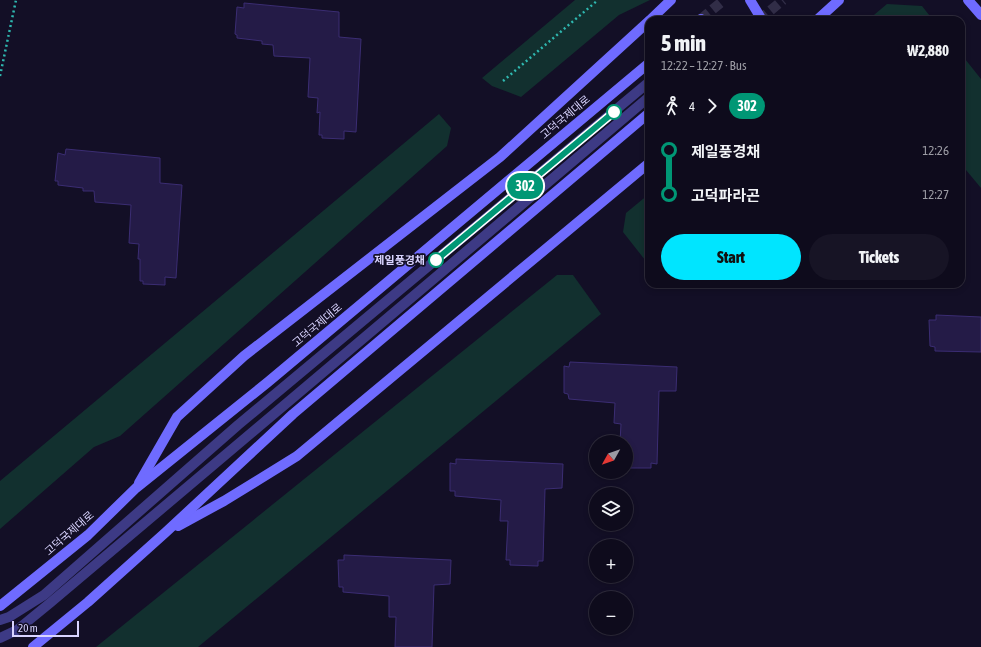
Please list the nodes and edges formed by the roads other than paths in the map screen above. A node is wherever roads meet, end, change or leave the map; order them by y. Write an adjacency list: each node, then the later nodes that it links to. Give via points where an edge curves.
1 (672, 0): 6 (main road)
2 (750, 0): 7 (main road)
3 (840, 0): 8 (main road)
4 (968, 0): 5 (main road)
5 (981, 15)
6 (654, 16)
7 (760, 16)
8 (822, 16)
9 (645, 24): 15 (main road, via 500,157 244,356 177,417)
10 (645, 66): 15 (main road, 고덕국제대로, via 268,382)
11 (645, 85): 18 (lane, via 238,425 44,595 9,618)
12 (645, 101): 19 (lane, via 50,603 17,630)
13 (645, 116): 16 (main road, via 293,414)
14 (645, 166): 16 (main road, via 297,456 224,501)
15 (136, 488): 17 (main road, 고덕국제대로, via 88,535)
16 (166, 532): 20 (main road)
17 (0, 606)
18 (0, 620)
19 (0, 638)
20 (33, 647)

